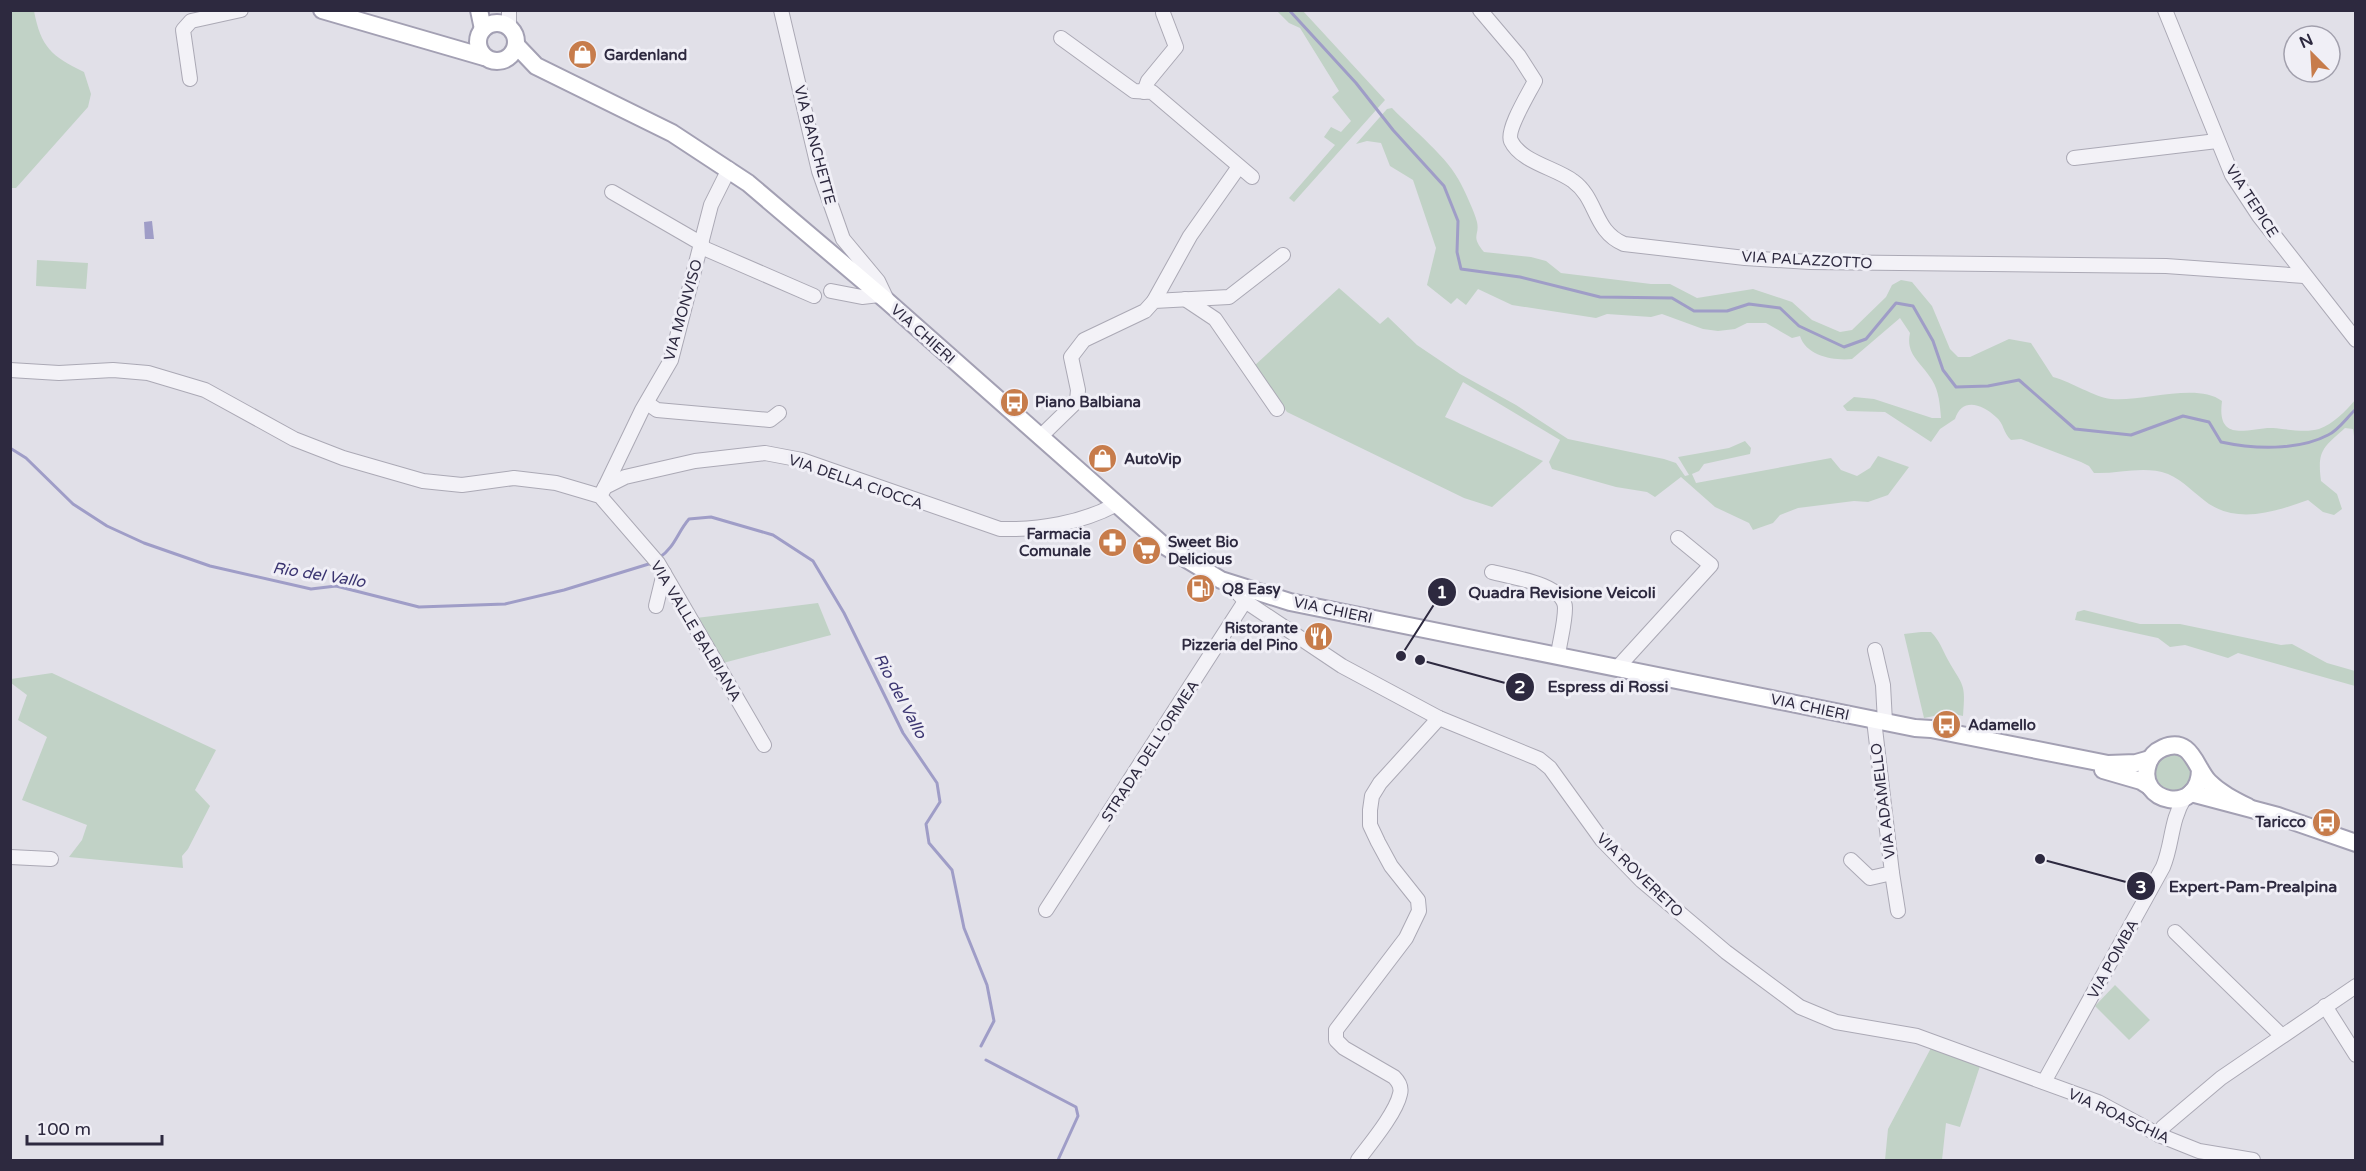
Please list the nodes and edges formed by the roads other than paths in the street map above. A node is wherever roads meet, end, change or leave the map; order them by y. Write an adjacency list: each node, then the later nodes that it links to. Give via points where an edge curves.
1 (241, 10): 15 (street, via 185,25)
2 (322, 10): 11 (main road)
3 (479, 10): 9 (main road)
4 (781, 10): 29 (street, VIA BANCHETTE, via 819,171 843,239 878,281)
5 (1480, 10): 26 (street, VIA PALAZZOTTO, via 1535,81 1510,131 1511,141 1522,153 1574,181 1607,233 1624,244 1809,262 2166,266)
6 (2164, 10): 18 (street, VIA TEPICE)
7 (1163, 13): 16 (street, via 1176,47 1148,81)
8 (502, 16): 9 (main road); 12 (main road, via 515,34)
9 (481, 32): 11 (main road, via 459,40); 13 (main road, via 478,44)
10 (1061, 38): 16 (street, via 1134,91)
11 (426, 39): 13 (main road)
12 (516, 45): 14 (main road, via 511,56); 17 (main road, VIA CHIERI, via 536,66)
13 (484, 57): 14 (main road)
14 (502, 61): 17 (main road, VIA CHIERI, via 570,91)
15 (190, 79)
16 (1144, 92): 20 (street, via 1152,92 1222,149)
17 (609, 102): 21 (main road, VIA CHIERI, via 672,133)
18 (2217, 141): 19 (street); 26 (street, VIA TEPICE, via 2232,175)
19 (2074, 158)
20 (1238, 168): 22 (street); 31 (street, via 1190,236)
21 (729, 169): 24 (street, VIA MONVISO, via 711,204); 29 (main road, VIA CHIERI)
22 (1252, 177)
23 (612, 192): 24 (street, VIA MONVISO)
24 (702, 246): 28 (street, VIA MONVISO); 34 (street, VIA MONVISO, via 671,360)
25 (1283, 255): 30 (street, via 1229,297)
26 (2304, 276): 32 (street, VIA TEPICE)
27 (831, 291): 29 (street, VIA CHIERI)
28 (814, 296)
29 (883, 298): 37 (main road, VIA CHIERI)
30 (1185, 300): 31 (street); 35 (street, via 1215,319)
31 (1154, 301): 37 (street, via 1145,311 1084,340 1071,357 1077,401)
32 (2355, 340)
33 (10, 370): 38 (street, via 148,373 205,390 294,439 423,481 462,485 514,478)
34 (647, 403): 36 (street, via 657,410 770,420); 38 (street, VIA MONVISO)
35 (1277, 409)
36 (779, 413)
37 (1040, 438): 39 (main road, VIA CHIERI)
38 (602, 491): 39 (street, VIA DELLA CIOCCA, via 625,477 695,461 765,453 802,460 1000,529 1022,530 1075,520); 42 (street, VIA VALLE BALBIANA)
39 (1115, 505): 43 (main road, VIA CHIERI, via 1163,545)
40 (1678, 538): 47 (street, via 1711,566)
41 (1492, 572): 46 (street, via 1548,587 1561,597 1565,606)
42 (664, 573): 44 (street); 51 (street, VIA VALLE BALBIANA)
43 (1249, 596): 46 (main road, VIA CHIERI); 48 (street, VIA ROVERETO, via 1342,666); 64 (street, STRADA DELL'ORMEA)
44 (656, 606)
45 (1875, 650): 49 (street, via 1883,685)
46 (1558, 655): 47 (main road, VIA CHIERI)
47 (1618, 668): 49 (main road, VIA CHIERI)
48 (1439, 718): 70 (street, VIA ROVERETO, via 1523,751 1550,768 1602,840 1642,881 1726,952 1800,1007 1836,1022 1917,1036); 74 (street, via 1372,796 1370,825 1391,866 1418,900 1419,911 1406,938 1336,1030 1336,1040 1344,1048 1400,1084 1395,1106)
49 (1878, 724): 50 (main road, VIA CHIERI); 53 (street, VIA ADAMELLO, via 1869,737); 63 (street, VIA ADAMELLO)
50 (1910, 727): 52 (main road, VIA CHIERI, via 2108,764); 55 (main road, VIA CHIERI, via 2118,774)
51 (764, 745)
52 (2150, 759): 54 (main road, VIA CHIERI, via 2162,748 2178,747 2193,754); 55 (main road, via 2146,777)
53 (1871, 761)
54 (2200, 769): 56 (main road, via 2197,786); 57 (main road, VIA CHIERI, via 2220,792)
55 (2155, 792): 56 (main road, VIA CHIERI, via 2177,800); 58 (street, VIA POMBA, via 2169,814)
56 (2188, 795): 57 (main road, VIA CHIERI); 58 (street, VIA POMBA, via 2175,814)
57 (2248, 807): 59 (main road)
58 (2171, 832): 72 (street, VIA POMBA, via 2163,867)
59 (2355, 843)
60 (10, 857): 61 (street)
61 (51, 859)
62 (1851, 860): 63 (street, VIA ADAMELLO, via 1870,878)
63 (1892, 873): 65 (street, VIA ADAMELLO)
64 (1046, 910)
65 (1898, 911)
66 (2175, 932): 69 (street)
67 (2355, 986): 68 (street)
68 (2325, 1006): 69 (street); 71 (street)
69 (2282, 1036): 73 (street, via 2221,1078 2163,1127)
70 (1954, 1050): 72 (street, VIA ROASCHIA)
71 (2355, 1055)
72 (2044, 1082): 73 (street, VIA ROASCHIA, via 2098,1102)
73 (2159, 1135): 75 (street, VIA ROASCHIA, via 2199,1151)
74 (1358, 1161)
75 (2253, 1161)

